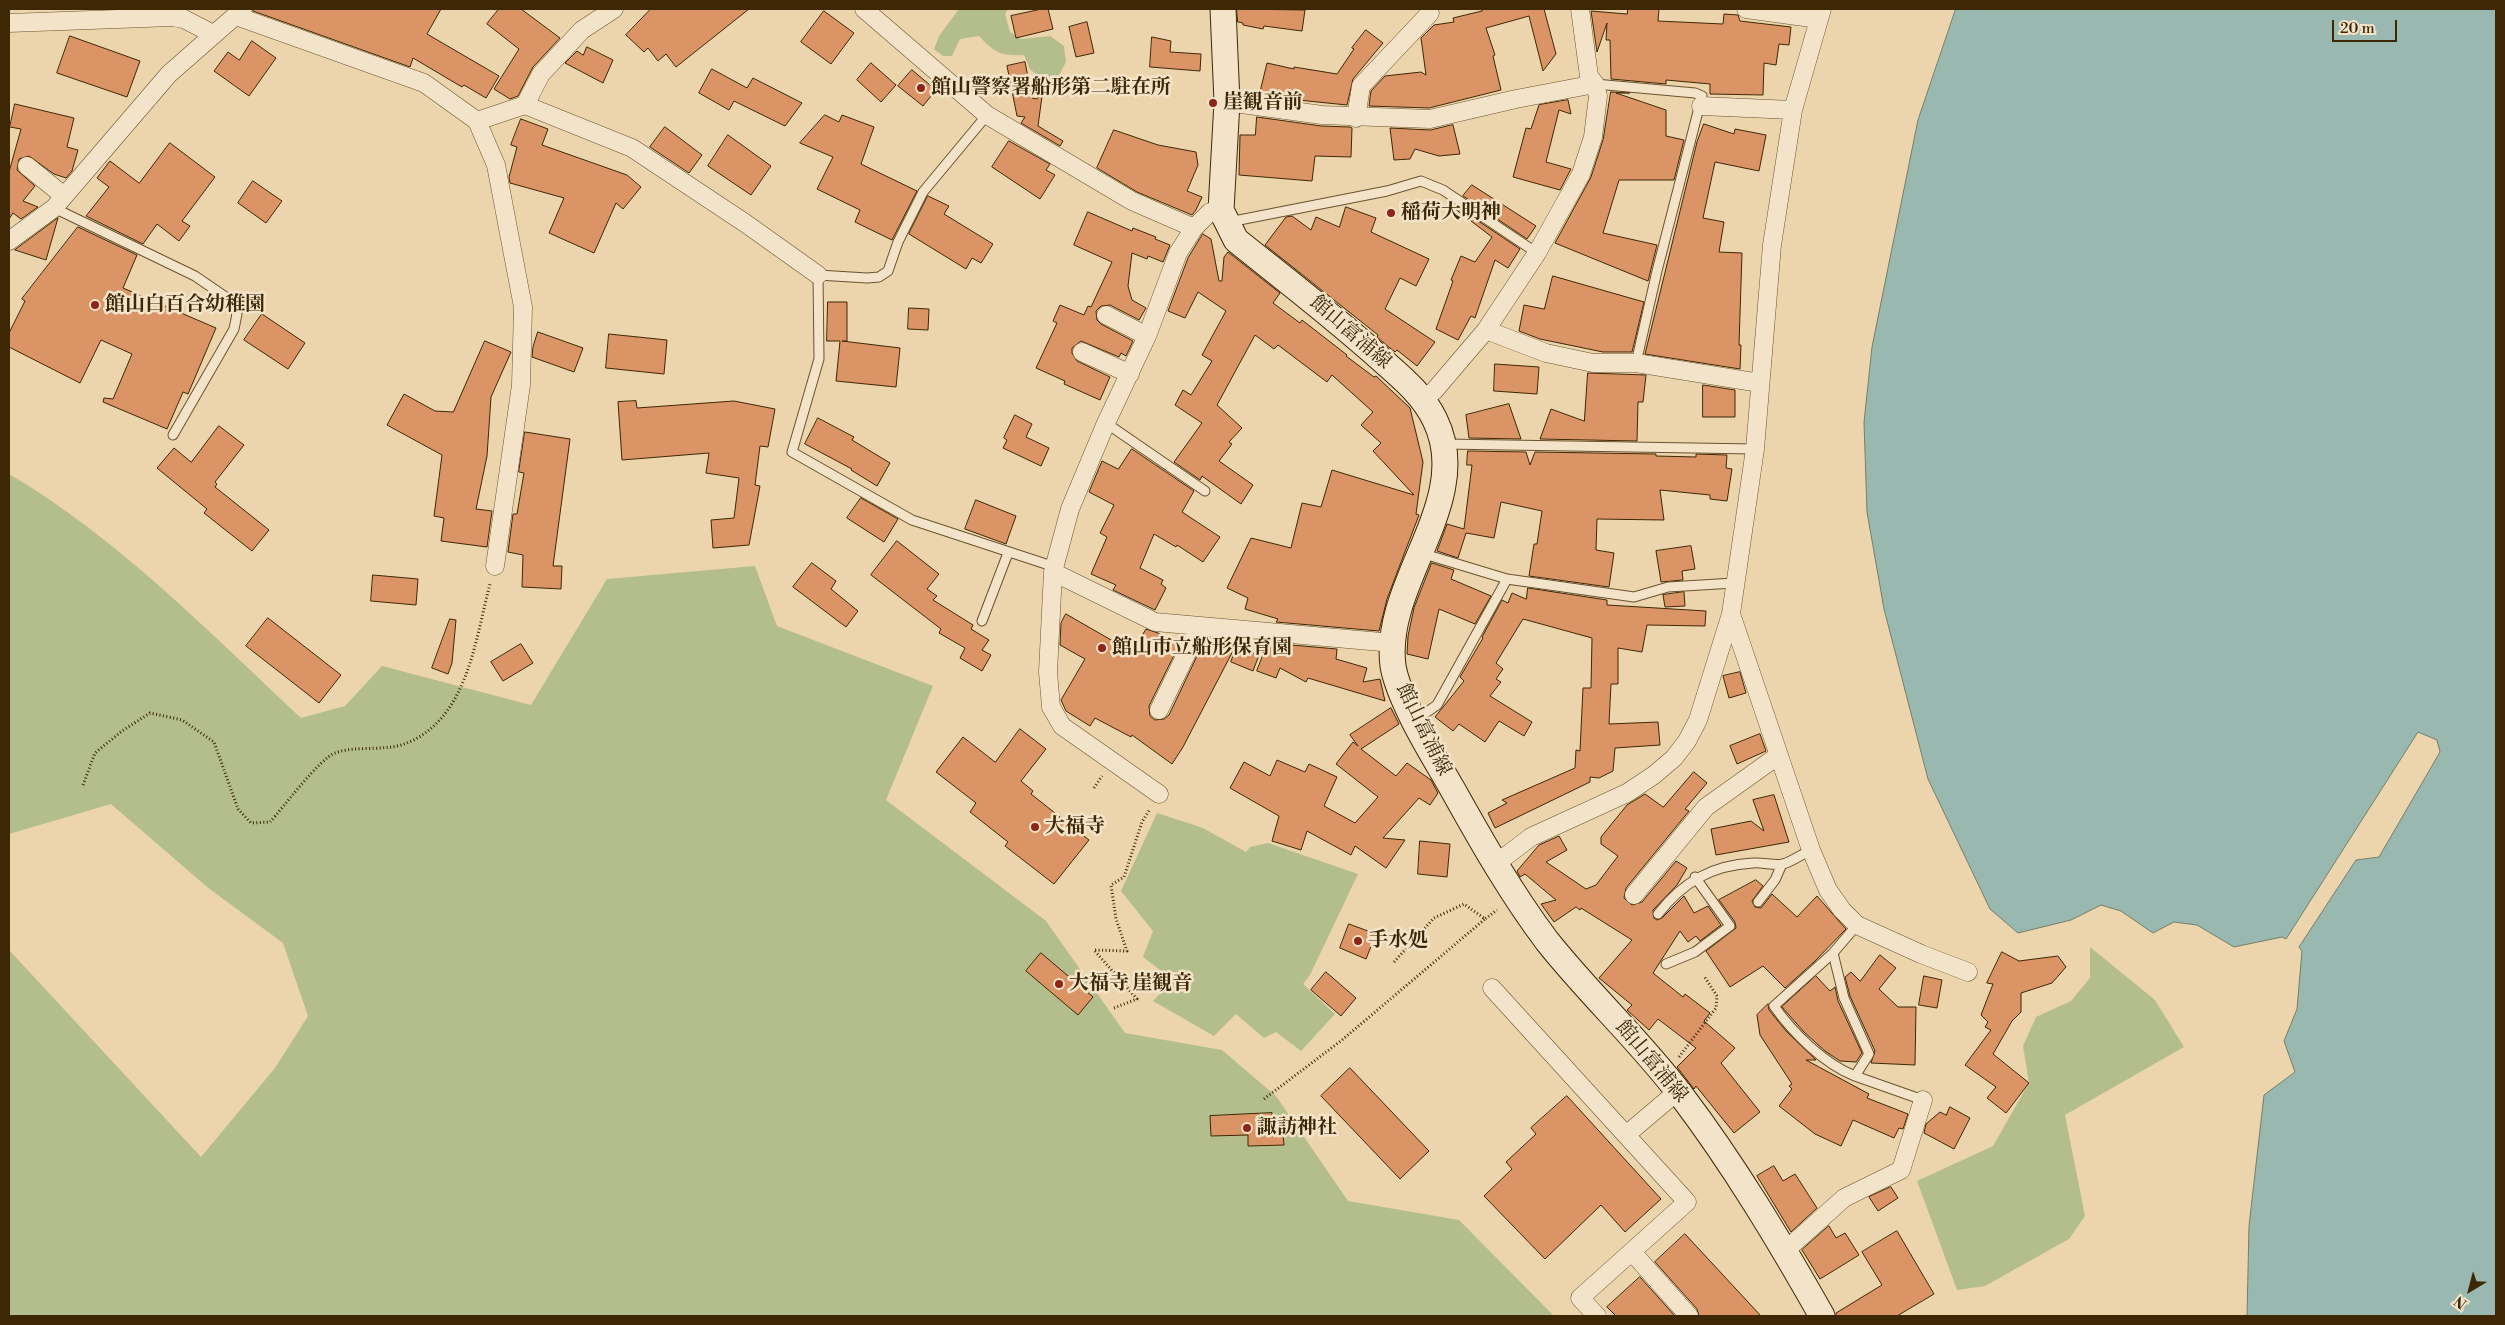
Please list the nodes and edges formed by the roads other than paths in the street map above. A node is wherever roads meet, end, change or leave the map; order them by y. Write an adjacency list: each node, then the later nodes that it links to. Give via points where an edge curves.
1 (614, 9): 13 (street, via 582,30 541,74)
2 (864, 9): 16 (street)
3 (1223, 9): 12 (main road)
4 (1580, 9): 11 (street, via 1589,76)
5 (1746, 9): 8 (street)
6 (240, 13): 10 (street); 18 (street, via 424,83)
7 (1430, 13): 17 (street, via 1361,86)
8 (1820, 14): 15 (street)
9 (9, 23): 10 (street, via 172,17 184,19)
10 (213, 34): 20 (street, via 169,74)
11 (1595, 84): 14 (lane, via 1696,93 1702,96); 17 (street, via 1430,119); 24 (street, via 1598,96 1593,137 1581,174)
12 (1227, 102): 17 (street); 21 (main road)
13 (525, 105): 18 (street); 25 (street, via 632,148)
14 (1701, 106): 15 (street); 30 (lane)
15 (1793, 110): 32 (street, via 1772,245)
16 (986, 115): 22 (street, via 1132,202); 25 (lane, via 922,192 888,271 879,277 867,278)
17 (1356, 118)
18 (477, 121): 41 (street, via 496,165 523,307 521,385)
19 (27, 166): 20 (street)
20 (59, 202): 23 (street); 35 (lane, via 195,276 230,300 237,314 234,328)
21 (1223, 216): 22 (street, via 1210,212); 24 (lane, via 1387,191 1421,181 1442,190); 33 (main road, 館山富浦線, via 1236,240 1337,320)
22 (1194, 228): 28 (street, via 1178,253)
23 (9, 241)
24 (1536, 253): 27 (street)
25 (818, 275): 39 (lane, via 819,359 792,452 912,520)
26 (1106, 315): 28 (street)
27 (1486, 330): 30 (street, via 1546,353 1593,363); 33 (street, via 1434,391)
28 (1146, 336): 31 (street)
29 (1082, 352): 31 (street)
30 (1636, 363): 32 (street)
31 (1130, 374): 34 (street)
32 (1760, 383): 37 (street)
33 (1423, 399): 36 (main road, 館山富浦線)
34 (1106, 423): 38 (lane); 42 (street, via 1070,509)
35 (173, 435)
36 (1445, 444): 37 (lane); 40 (main road, 館山富浦線, via 1440,500)
37 (1755, 450): 44 (street)
38 (1205, 491)
39 (1008, 553): 42 (lane); 46 (lane)
40 (1420, 553): 43 (lane); 48 (main road, 館山富浦線, via 1396,617)
41 (495, 566)
42 (1054, 569): 47 (street, via 1155,622); 52 (street, via 1048,672 1051,707 1062,726)
43 (1507, 578): 44 (lane, via 1634,597 1668,587); 50 (lane, via 1437,705)
44 (1734, 583): 45 (street)
45 (1731, 614): 51 (street); 55 (street, via 1698,720 1674,758 1627,793 1531,837)
46 (982, 621)
47 (1200, 626): 48 (street); 49 (street)
48 (1393, 643): 50 (main road, 館山富浦線, via 1394,667)
49 (1159, 710)
50 (1414, 721): 55 (main road, 館山富浦線)
51 (1779, 755): 53 (street); 57 (street, via 1706,807)
52 (1159, 794)
53 (1811, 850): 54 (lane); 60 (street, via 1828,890)
54 (1782, 864): 56 (lane, via 1737,864); 58 (lane, via 1775,880)
55 (1494, 865): 66 (main road, 館山富浦線, via 1548,942)
56 (1695, 877): 59 (lane); 62 (lane, via 1730,926 1695,952)
57 (1634, 895)
58 (1758, 902)
59 (1658, 914)
60 (1857, 925): 61 (lane); 63 (street)
61 (1833, 953): 65 (lane, via 1844,998 1868,1054); 65 (lane, via 1774,1006 1788,1026 1814,1049)
62 (1666, 964)
63 (1968, 972)
64 (1492, 988): 68 (street)
65 (1855, 1076): 67 (lane)
66 (1678, 1091): 68 (street); 69 (main road, 館山富浦線, via 1718,1145)
67 (1923, 1100): 69 (street, via 1901,1170 1844,1198)
68 (1626, 1135): 70 (street, via 1687,1202)
69 (1785, 1251): 73 (main road, 館山富浦線)
70 (1632, 1252): 71 (street, via 1580,1298); 72 (street)
71 (1597, 1316)
72 (1689, 1316)
73 (1822, 1316)

